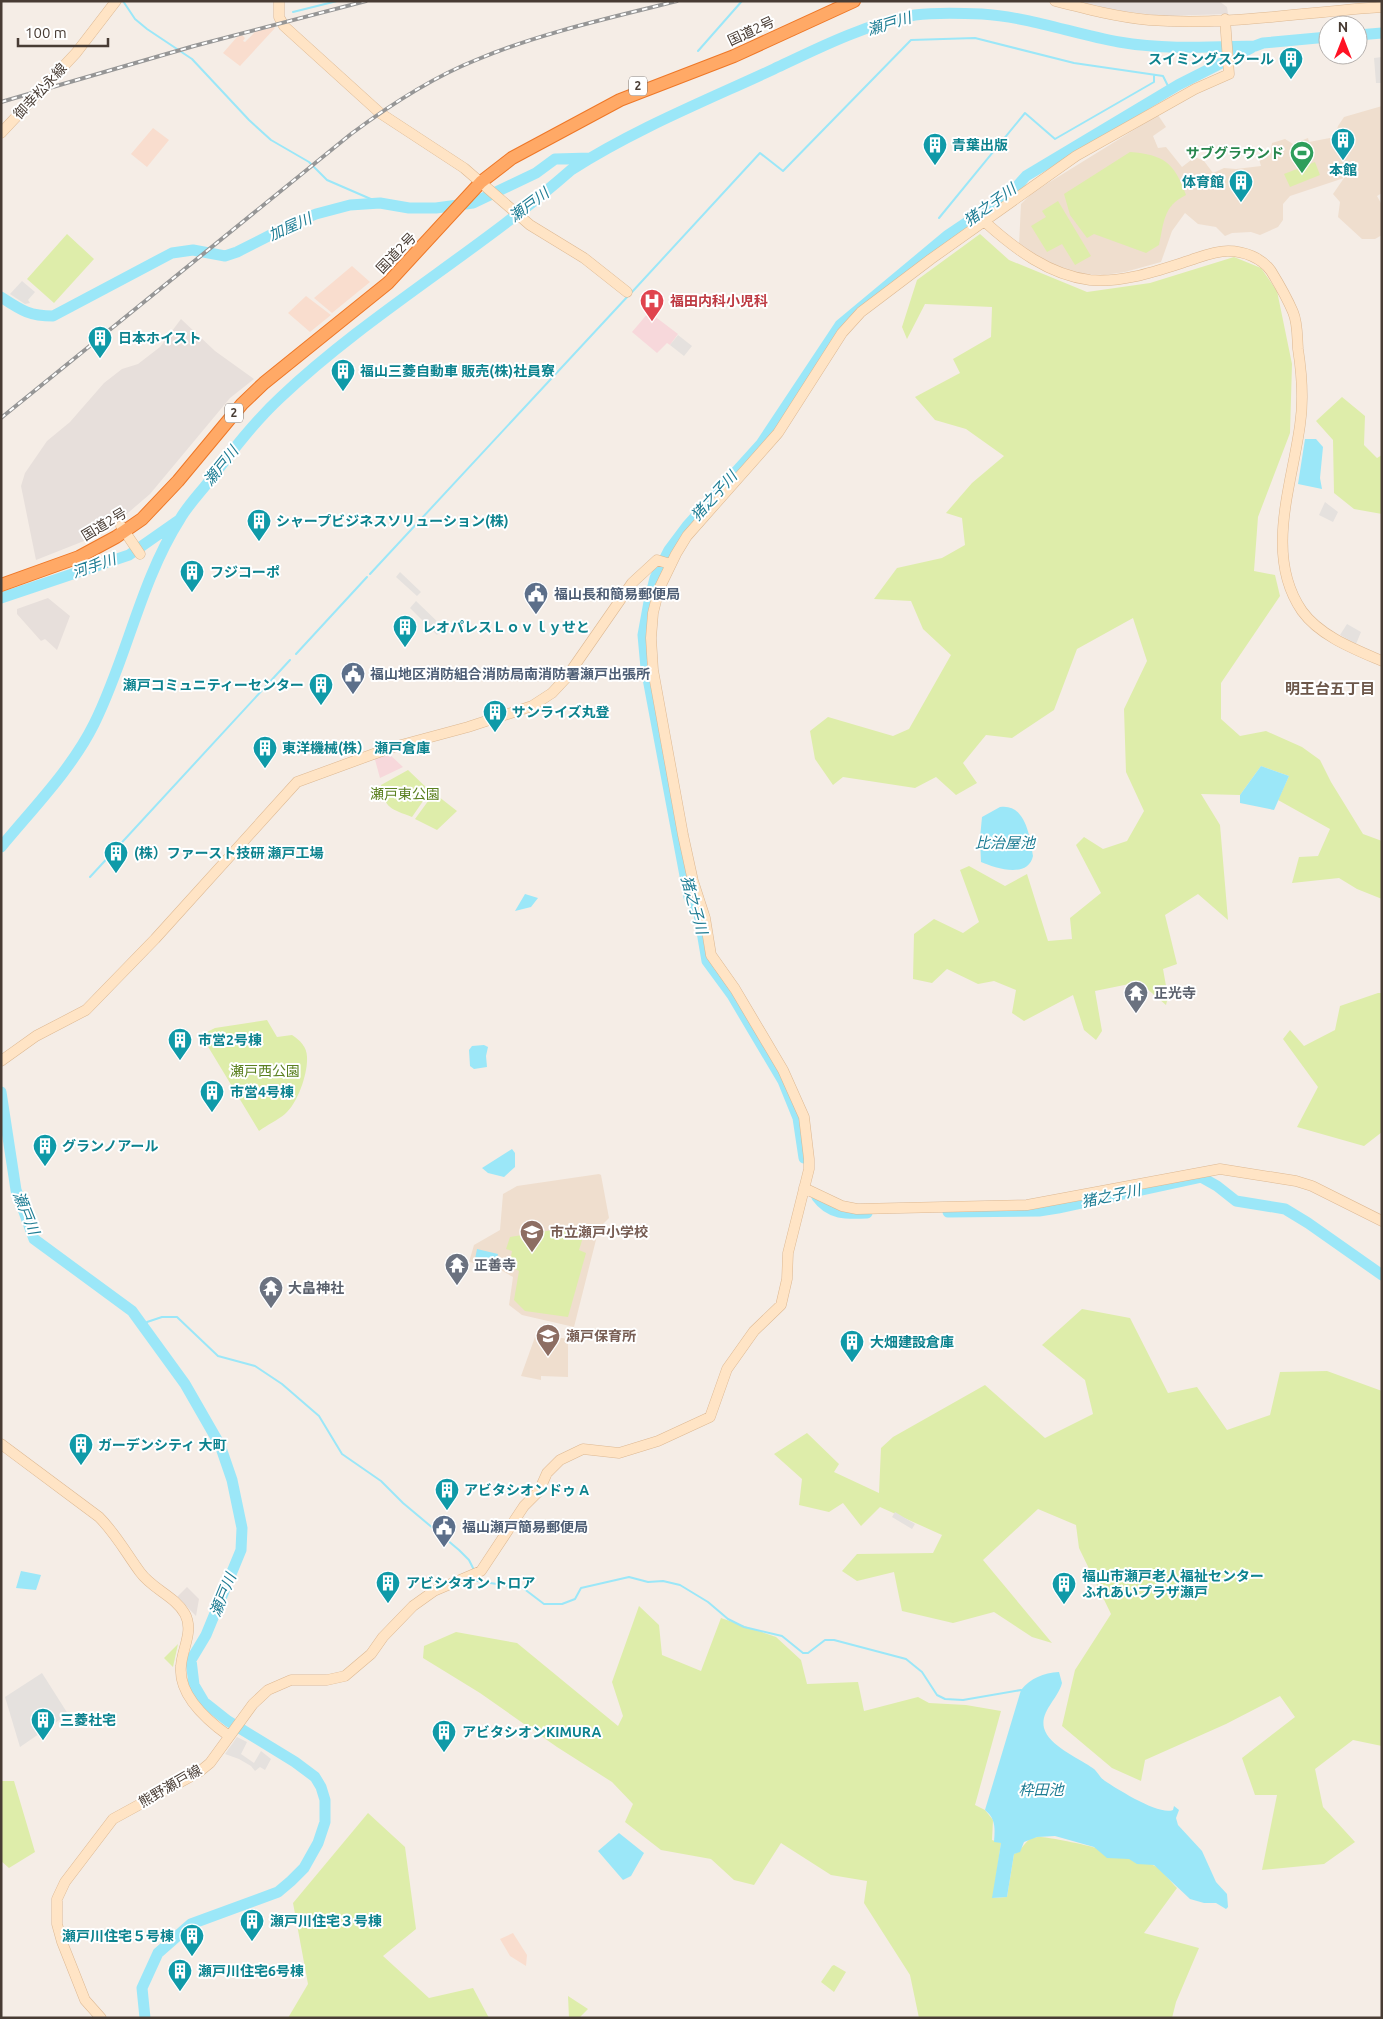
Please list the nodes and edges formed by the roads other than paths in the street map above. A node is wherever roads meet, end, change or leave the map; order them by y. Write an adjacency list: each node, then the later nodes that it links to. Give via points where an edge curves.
1 (116, 1): 8 (street, 御幸松永線, via 76,53)
2 (279, 1): 9 (street, via 278,13 284,26 380,113)
3 (837, 1): 9 (highway, 国道2号 / 2, via 724,54 619,94 521,143)
4 (854, 1): 9 (highway, 国道2号 / 2, via 734,56 598,110 512,158)
5 (1055, 1): 7 (street, via 1148,20)
6 (1382, 7): 7 (street)
7 (1226, 22): 10 (street, via 1229,74 1195,89 1076,156)
8 (1, 133)
9 (482, 183): 11 (street, via 530,225 584,258); 12 (highway, 国道2号 / 2, via 461,198 383,279 237,400)
10 (985, 222): 14 (street, via 924,264 849,324 785,424); 17 (street, via 1035,261 1085,279 1128,278 1227,251 1264,262 1293,312 1302,368 1300,424 1281,542 1283,569 1302,611 1315,624 1331,637)
11 (627, 292)
12 (125, 532): 13 (street); 15 (highway, 国道2号 / 2); 16 (highway, 国道2号 / 2, via 79,557)
13 (139, 553)
14 (666, 562): 18 (street, via 643,571 566,678 552,693 532,706 390,748 297,782 86,1010 36,1036); 19 (street, via 653,614 651,654 690,872 714,962 746,1006 800,1105 809,1151)
15 (1, 578)
16 (1, 585)
17 (1382, 661)
18 (3, 1059)
19 (804, 1188): 20 (street, via 842,1206 857,1209 1027,1205 1220,1169 1312,1186); 22 (street, 熊野瀬戸線, via 792,1235 782,1305 754,1332 727,1370 710,1417 620,1454 582,1449 560,1460 547,1473 539,1491 524,1506 494,1553 475,1574 434,1591 413,1606 371,1654 345,1676 328,1680 291,1680 270,1688 257,1699)
20 (1382, 1221)
21 (1, 1444): 22 (street, via 99,1517 113,1531 140,1573 179,1607 189,1626 181,1680 200,1710)
22 (231, 1734): 23 (street, 熊野瀬戸線, via 210,1763 199,1772 113,1819 61,1891 56,1916 62,1942 84,2000)
23 (101, 2018)

